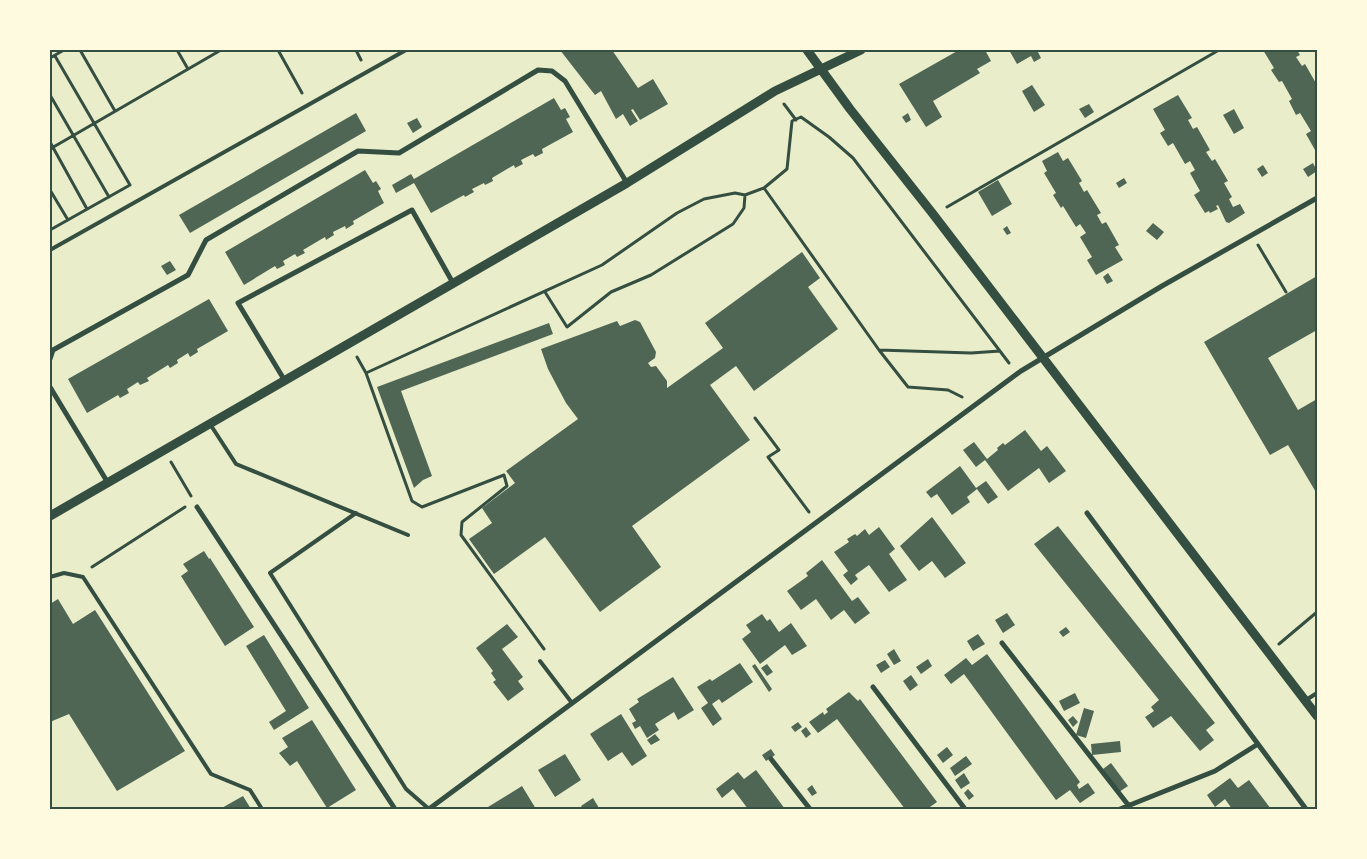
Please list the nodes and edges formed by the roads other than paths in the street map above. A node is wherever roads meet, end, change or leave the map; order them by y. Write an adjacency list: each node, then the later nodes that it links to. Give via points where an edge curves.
1 (406, 50): 7 (lane)
2 (807, 50): 4 (street)
3 (861, 50): 4 (street)
4 (822, 70): 5 (street, via 775,91); 9 (street)
5 (627, 183): 8 (street); 10 (street, via 564,81 552,71 538,70 399,153 358,151 214,235 206,240 188,275 53,350)
6 (1317, 198): 9 (street)
7 (50, 250)
8 (453, 283): 11 (street); 11 (street, via 412,210 238,302)
9 (1041, 357): 25 (street); 26 (street)
10 (50, 359)
11 (285, 380): 13 (street)
12 (50, 387): 14 (street)
13 (210, 424): 14 (street); 17 (lane, via 236,464)
14 (108, 483): 18 (street)
15 (197, 507): 32 (street)
16 (1087, 513): 28 (street)
17 (356, 514): 19 (lane); 33 (lane, via 270,573 406,789)
18 (50, 516)
19 (408, 535)
20 (50, 577): 31 (lane, via 64,573 83,577 210,774 250,790)
21 (1002, 643): 30 (street)
22 (540, 661): 26 (lane)
23 (873, 686): 35 (street)
24 (1317, 693): 25 (lane)
25 (1306, 700): 27 (street)
26 (572, 704): 33 (street)
27 (1317, 716)
28 (1258, 744): 30 (street, via 1215,770); 37 (street)
29 (771, 759): 34 (street)
30 (1129, 806): 36 (street)
31 (262, 809)
32 (395, 809)
33 (429, 809)
34 (810, 809)
35 (965, 809)
36 (1120, 809)
37 (1306, 809)

